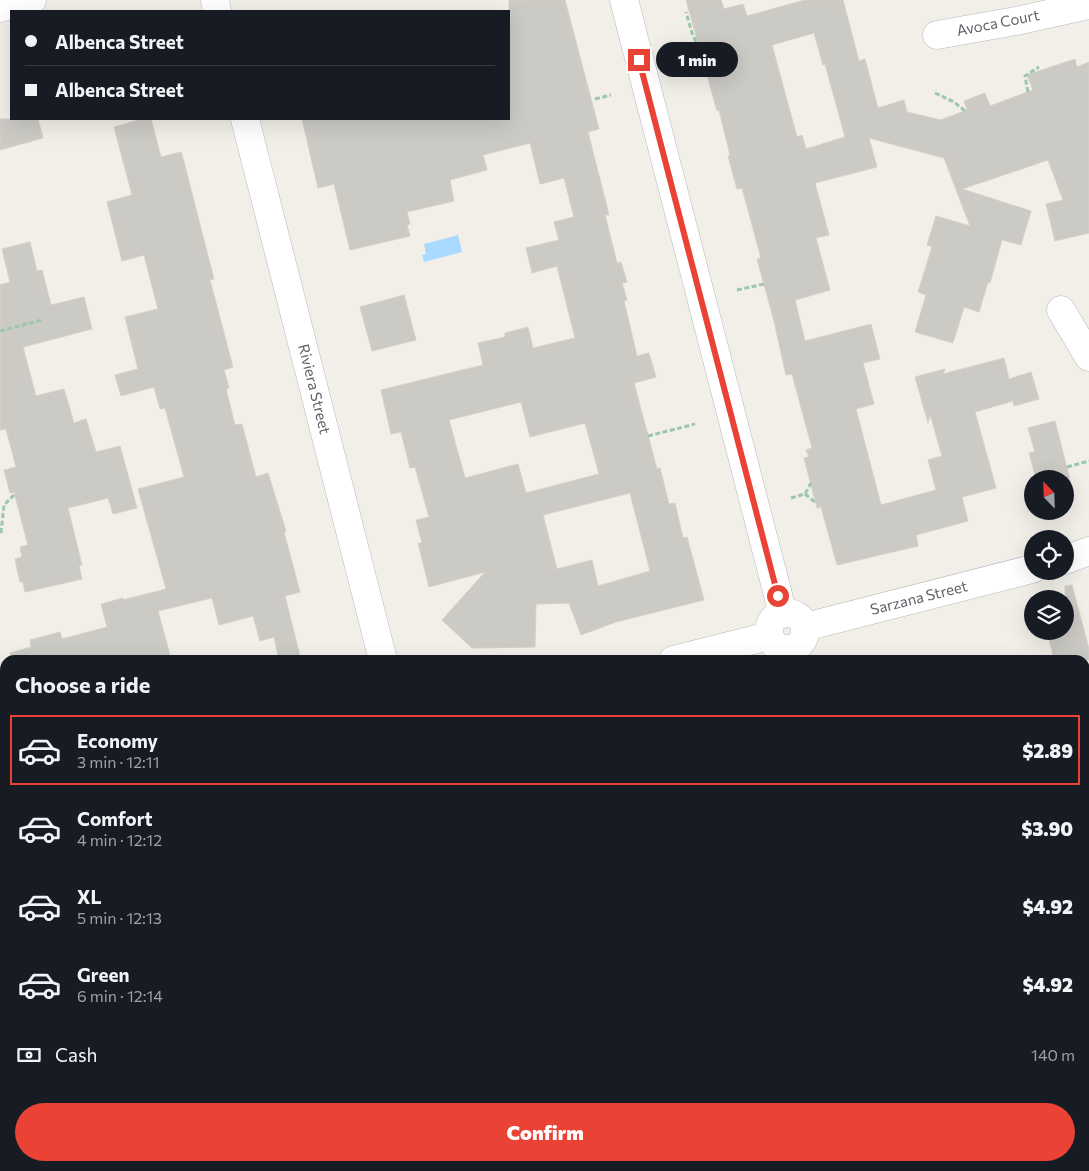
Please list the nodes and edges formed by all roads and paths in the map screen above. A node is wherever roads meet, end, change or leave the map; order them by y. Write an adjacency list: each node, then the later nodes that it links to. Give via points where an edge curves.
1 (32, 0): 4 (street)
2 (624, 0): 32 (street)
3 (1089, 5): 6 (street, Avoca Court)
4 (0, 8)
5 (686, 12): 7 (path, via 700,51 696,57)
6 (937, 35)
7 (678, 66)
8 (1040, 67): 9 (path, via 1026,76)
9 (1028, 92)
10 (935, 93): 13 (path)
11 (611, 95): 12 (path)
12 (595, 99)
13 (965, 111)
14 (245, 120): 33 (street, Riviera Street)
15 (764, 284): 16 (path)
16 (737, 290)
17 (1061, 310): 20 (street)
18 (42, 320): 19 (path)
19 (0, 331)
20 (1089, 357)
21 (695, 424): 22 (path)
22 (648, 436)
23 (1089, 462): 24 (path)
24 (1067, 467)
25 (811, 483): 26 (path)
26 (805, 494): 28 (path); 29 (path)
27 (14, 495): 30 (path, via 4,505)
28 (791, 498)
29 (816, 503)
30 (1, 533)
31 (1024, 571): 32 (street, Sarzana Street)
32 (788, 637): 34 (street, Sarzana Street)
33 (382, 655)
34 (698, 655)

